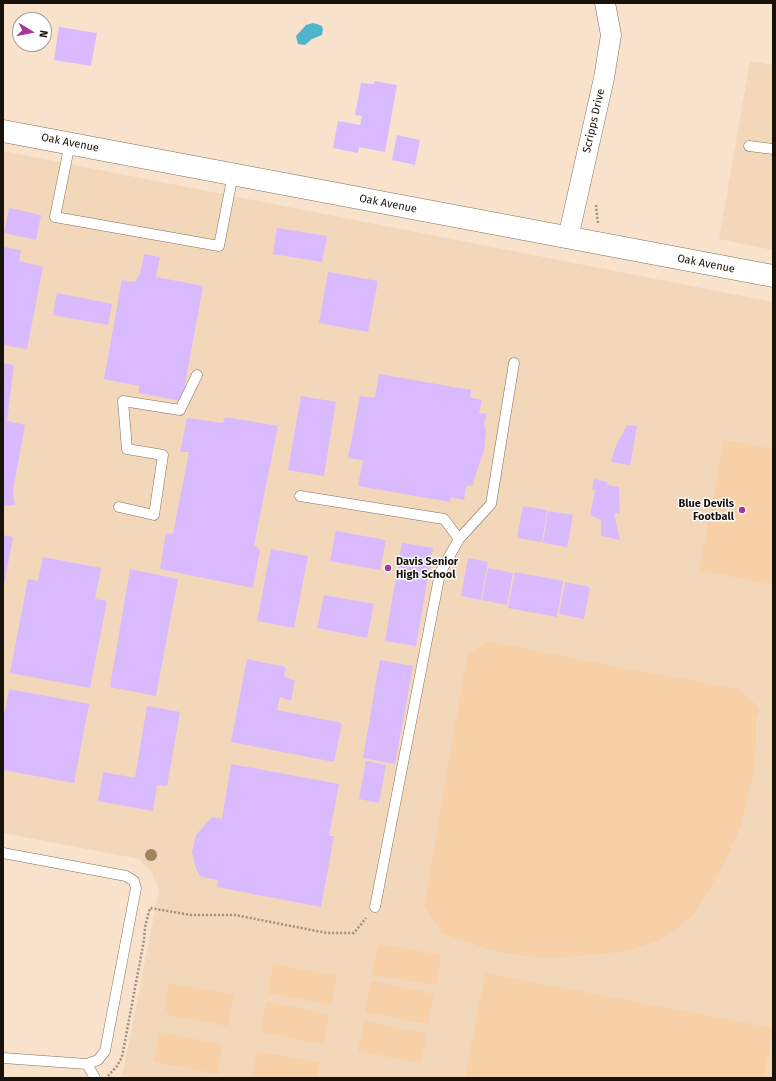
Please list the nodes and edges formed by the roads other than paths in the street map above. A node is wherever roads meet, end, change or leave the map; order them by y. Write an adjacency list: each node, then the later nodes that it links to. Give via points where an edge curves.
1 (605, 3): 7 (street, Scripps Drive, via 611,35 604,78)
2 (3, 131): 3 (street, Oak Avenue)
3 (70, 143): 6 (street, Oak Avenue); 6 (lane, via 55,217 219,246)
4 (749, 146): 5 (lane)
5 (773, 149)
6 (233, 174): 7 (street, Oak Avenue)
7 (568, 238): 8 (street, Oak Avenue)
8 (773, 276)
9 (514, 363): 13 (lane, via 491,504)
10 (197, 375): 12 (lane, via 180,410 123,401 127,448 163,455 154,515)
11 (300, 496): 13 (lane, via 444,519)
12 (119, 507)
13 (459, 539): 15 (lane, via 440,573)
14 (3, 852): 17 (lane, via 126,876 134,881 136,888 105,1051 98,1060)
15 (375, 907)
16 (3, 1058): 17 (lane)
17 (87, 1064): 18 (lane)
18 (96, 1078)

